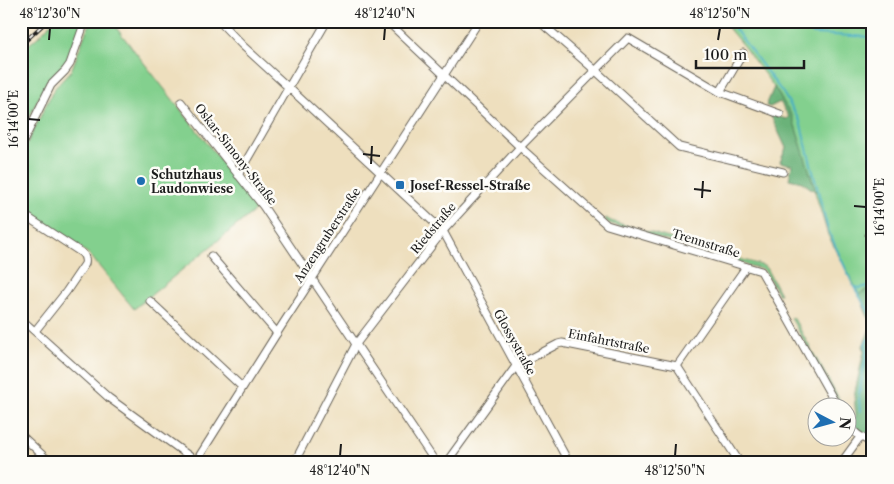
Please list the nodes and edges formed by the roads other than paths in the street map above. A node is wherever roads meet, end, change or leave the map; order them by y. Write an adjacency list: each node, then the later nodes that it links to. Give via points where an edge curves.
1 (86, 21): 16 (street, via 70,64 51,85)
2 (219, 21): 12 (street)
3 (327, 21): 12 (street)
4 (387, 21): 11 (street, Trennstraße)
5 (479, 21): 11 (street, Anzengruberstraße)
6 (539, 21): 8 (street)
7 (554, 21): 8 (street)
8 (548, 29): 10 (street)
9 (743, 53): 13 (street)
10 (596, 71): 13 (street, Riedstraße, via 628,38); 17 (street, Riedstraße); 18 (street, via 679,147)
11 (444, 75): 17 (street, Trennstraße); 19 (street, Anzengruberstraße)
12 (288, 87): 19 (street); 20 (street)
13 (720, 92): 15 (street)
14 (181, 102): 20 (street, Oskar-Simony-Straße)
15 (780, 114)
16 (21, 146)
17 (520, 147): 22 (street, Riedstraße); 24 (street, Trennstraße, via 607,225)
18 (783, 172)
19 (381, 173): 22 (street); 25 (street, Anzengruberstraße)
20 (238, 175): 25 (street, Oskar-Simony-Straße)
21 (21, 214): 28 (street, via 82,253 86,261)
22 (443, 231): 30 (street, Riedstraße); 31 (street, Glossystraße)
23 (212, 256): 29 (street)
24 (746, 266): 32 (street); 34 (street, Trennstraße, via 761,271)
25 (312, 279): 29 (street, Anzengruberstraße); 30 (street, Oskar-Simony-Straße)
26 (150, 302): 33 (street)
27 (21, 319): 28 (street)
28 (35, 331): 39 (street, via 109,398)
29 (277, 333): 33 (street, Anzengruberstraße)
30 (356, 344): 41 (street, Riedstraße); 42 (street, Oskar-Simony-Straße)
31 (516, 366): 32 (street, Einfahrtstraße, via 562,343); 43 (street, Einfahrtstraße); 44 (street, Glossystraße)
32 (677, 366): 45 (street)
33 (242, 387): 39 (street, Anzengruberstraße)
34 (832, 396)
35 (856, 434): 37 (street)
36 (21, 435): 40 (street)
37 (860, 437): 38 (street); 46 (street)
38 (873, 443)
39 (195, 462)
40 (51, 463)
41 (294, 463)
42 (436, 463)
43 (446, 463)
44 (569, 463)
45 (740, 463)
46 (841, 463)

